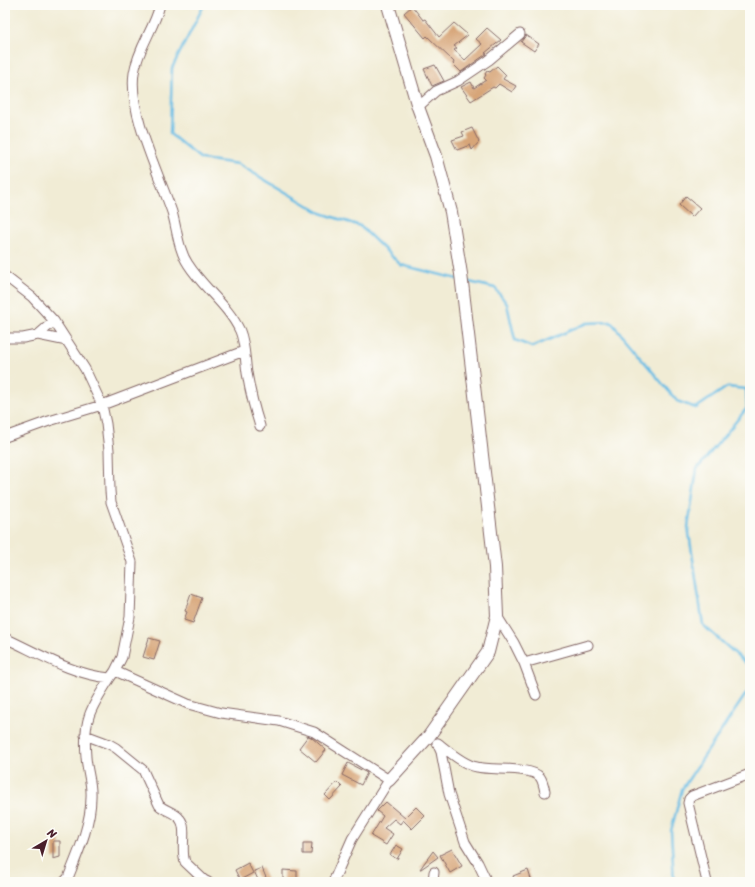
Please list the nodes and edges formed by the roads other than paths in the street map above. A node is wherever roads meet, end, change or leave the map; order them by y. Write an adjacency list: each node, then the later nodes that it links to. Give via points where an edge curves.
1 (160, 5): 10 (street, via 157,17 142,46 134,74 136,107 187,263 229,313 240,332)
2 (388, 5): 4 (street)
3 (520, 34): 4 (street, via 489,60 458,81 436,91)
4 (418, 107): 14 (street, via 436,156 451,212 462,282 495,566)
5 (5, 276): 6 (street, via 32,297)
6 (54, 321): 7 (street); 9 (street)
7 (38, 335): 8 (street); 9 (street)
8 (5, 338)
9 (67, 341): 11 (street)
10 (244, 351): 11 (street); 12 (street, via 252,404)
11 (102, 405): 13 (street); 18 (street, via 109,450 111,502 132,562 130,617 122,657)
12 (260, 426)
13 (5, 438)
14 (497, 616): 17 (street); 21 (street, via 488,652)
15 (5, 638): 18 (street, via 75,671 95,677)
16 (588, 645): 17 (street)
17 (524, 664): 19 (street)
18 (112, 675): 20 (street, via 92,705); 23 (street, via 188,704 221,713 279,721 314,732)
19 (536, 695)
20 (85, 736): 26 (street, via 91,806 81,847); 27 (street, via 113,746 143,770 159,805 183,823 185,862)
21 (433, 739): 23 (street); 24 (street, via 458,758 476,767 534,773 541,779); 30 (street, via 441,752 449,794 464,842)
22 (750, 774): 31 (street, via 689,799)
23 (389, 780): 28 (street, via 352,839)
24 (545, 792)
25 (434, 872): 29 (street)
26 (64, 882)
27 (208, 882)
28 (333, 882)
29 (433, 882)
30 (487, 882)
31 (707, 882)

